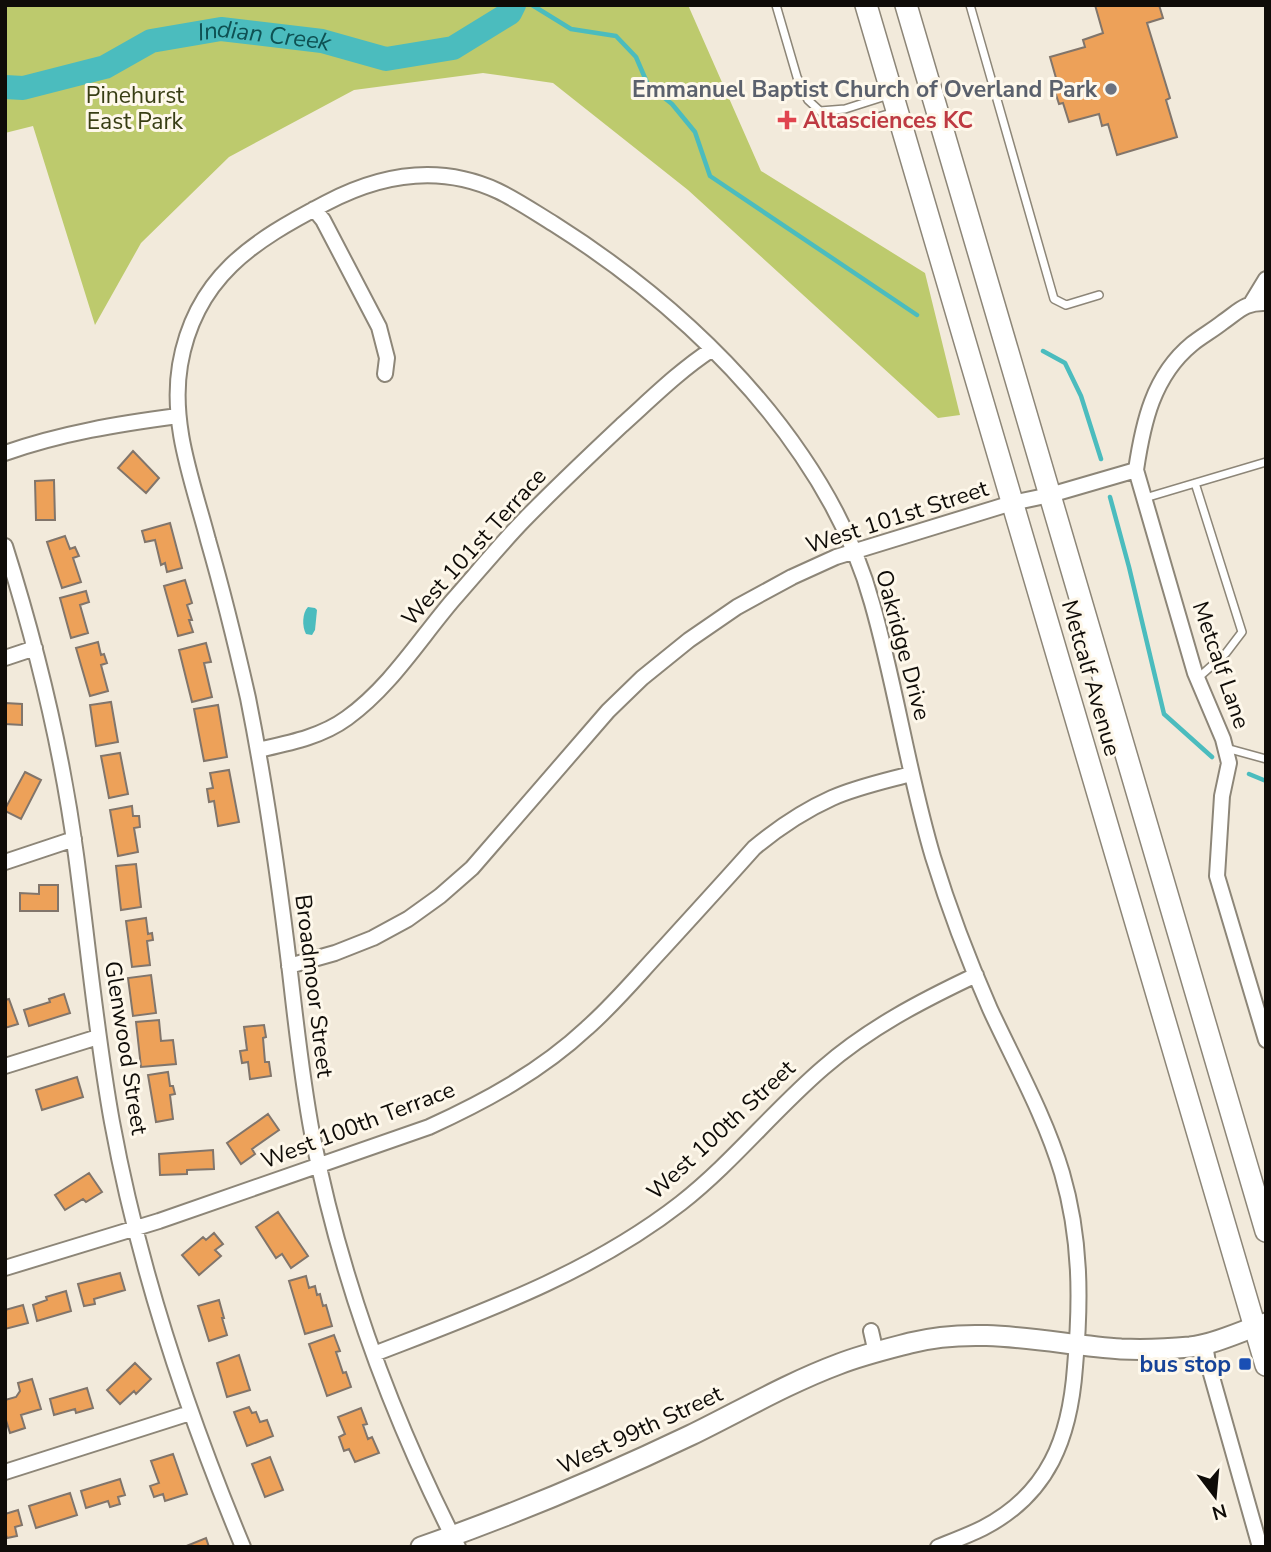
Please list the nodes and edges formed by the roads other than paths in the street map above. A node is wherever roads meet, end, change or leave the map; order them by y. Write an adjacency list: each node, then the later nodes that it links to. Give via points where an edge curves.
1 (776, 5): 6 (lane, via 797,77 808,100)
2 (866, 5): 5 (main road, Metcalf Avenue)
3 (906, 5): 18 (main road, Metcalf Avenue)
4 (970, 5): 9 (lane, via 1054,299 1066,305)
5 (895, 103): 6 (lane); 6 (lane, via 850,125 835,125); 20 (main road, Metcalf Avenue)
6 (820, 111)
7 (314, 209): 11 (street, Oakridge Drive, via 363,185 396,177 442,175 473,182 538,214 601,255); 12 (street, via 379,327 387,358); 13 (street, Oakridge Drive, via 253,245 206,295 185,341)
8 (1266, 279): 10 (street)
9 (1099, 295)
10 (1259, 302): 16 (street, via 1192,345 1174,362 1146,416)
11 (711, 350): 22 (street, Oakridge Drive, via 802,455); 27 (street, West 101st Terrace, via 666,384 524,521 366,703 321,733)
12 (385, 374)
13 (178, 416): 14 (street, via 61,436); 27 (street, Broadmoor Street)
14 (5, 453)
15 (1266, 462): 17 (lane)
16 (1136, 470): 18 (street, West 101st Street); 19 (street, Metcalf Lane)
17 (1195, 483): 19 (lane); 25 (lane, via 1242,632)
18 (1050, 495): 20 (street, West 101st Street); 39 (main road, Metcalf Avenue)
19 (1145, 498): 25 (street, Metcalf Lane)
20 (1012, 503): 22 (street, West 101st Street); 41 (main road, Metcalf Avenue)
21 (5, 545): 23 (street, Glenwood Street)
22 (853, 551): 29 (street, Oakridge Drive, via 872,603); 32 (street, West 101st Street, via 737,607 642,678 472,868 440,896 373,938)
23 (35, 648): 24 (street); 30 (street, Glenwood Street)
24 (5, 657)
25 (1197, 678): 26 (street, Metcalf Lane)
26 (1225, 747): 28 (lane); 35 (street, Metcalf Lane, via 1228,762 1217,876)
27 (258, 750): 32 (street, Broadmoor Street)
28 (1266, 759)
29 (911, 774): 33 (street, Oakridge Drive, via 933,857); 37 (street, West 100th Terrace, via 833,797 777,829 754,848 586,1029 510,1086 429,1126)
30 (74, 839): 31 (street); 34 (street, Glenwood Street)
31 (5, 862)
32 (289, 966): 37 (street, Broadmoor Street)
33 (976, 975): 43 (street, Oakridge Drive, via 1044,1122 1062,1175 1079,1266); 46 (street, West 100th Street, via 928,997 849,1047 705,1182 641,1232 560,1277)
34 (98, 1037): 36 (street); 38 (street, Glenwood Street)
35 (1266, 1040)
36 (5, 1066)
37 (319, 1166): 38 (street, West 100th Terrace); 46 (street, Broadmoor Street)
38 (135, 1228): 40 (street, West 100th Terrace); 48 (street, Glenwood Street)
39 (1266, 1231)
40 (5, 1268)
41 (1260, 1324): 44 (street, West 99th Street); 47 (main road, Metcalf Avenue)
42 (871, 1331): 45 (street)
43 (1077, 1344): 44 (street, West 99th Street, via 1123,1349); 45 (street, West 99th Street, via 984,1335 913,1342); 53 (street, Oakridge Drive, via 1069,1415 1044,1476 992,1523)
44 (1205, 1344): 54 (street)
45 (876, 1353): 50 (street, West 99th Street, via 793,1384)
46 (373, 1354): 50 (street, Broadmoor Street)
47 (1266, 1365)
48 (190, 1413): 49 (street); 51 (street, Glenwood Street)
49 (5, 1472)
50 (455, 1541): 52 (street, West 99th Street)
51 (243, 1547)
52 (421, 1547)
53 (938, 1547)
54 (1260, 1547)

